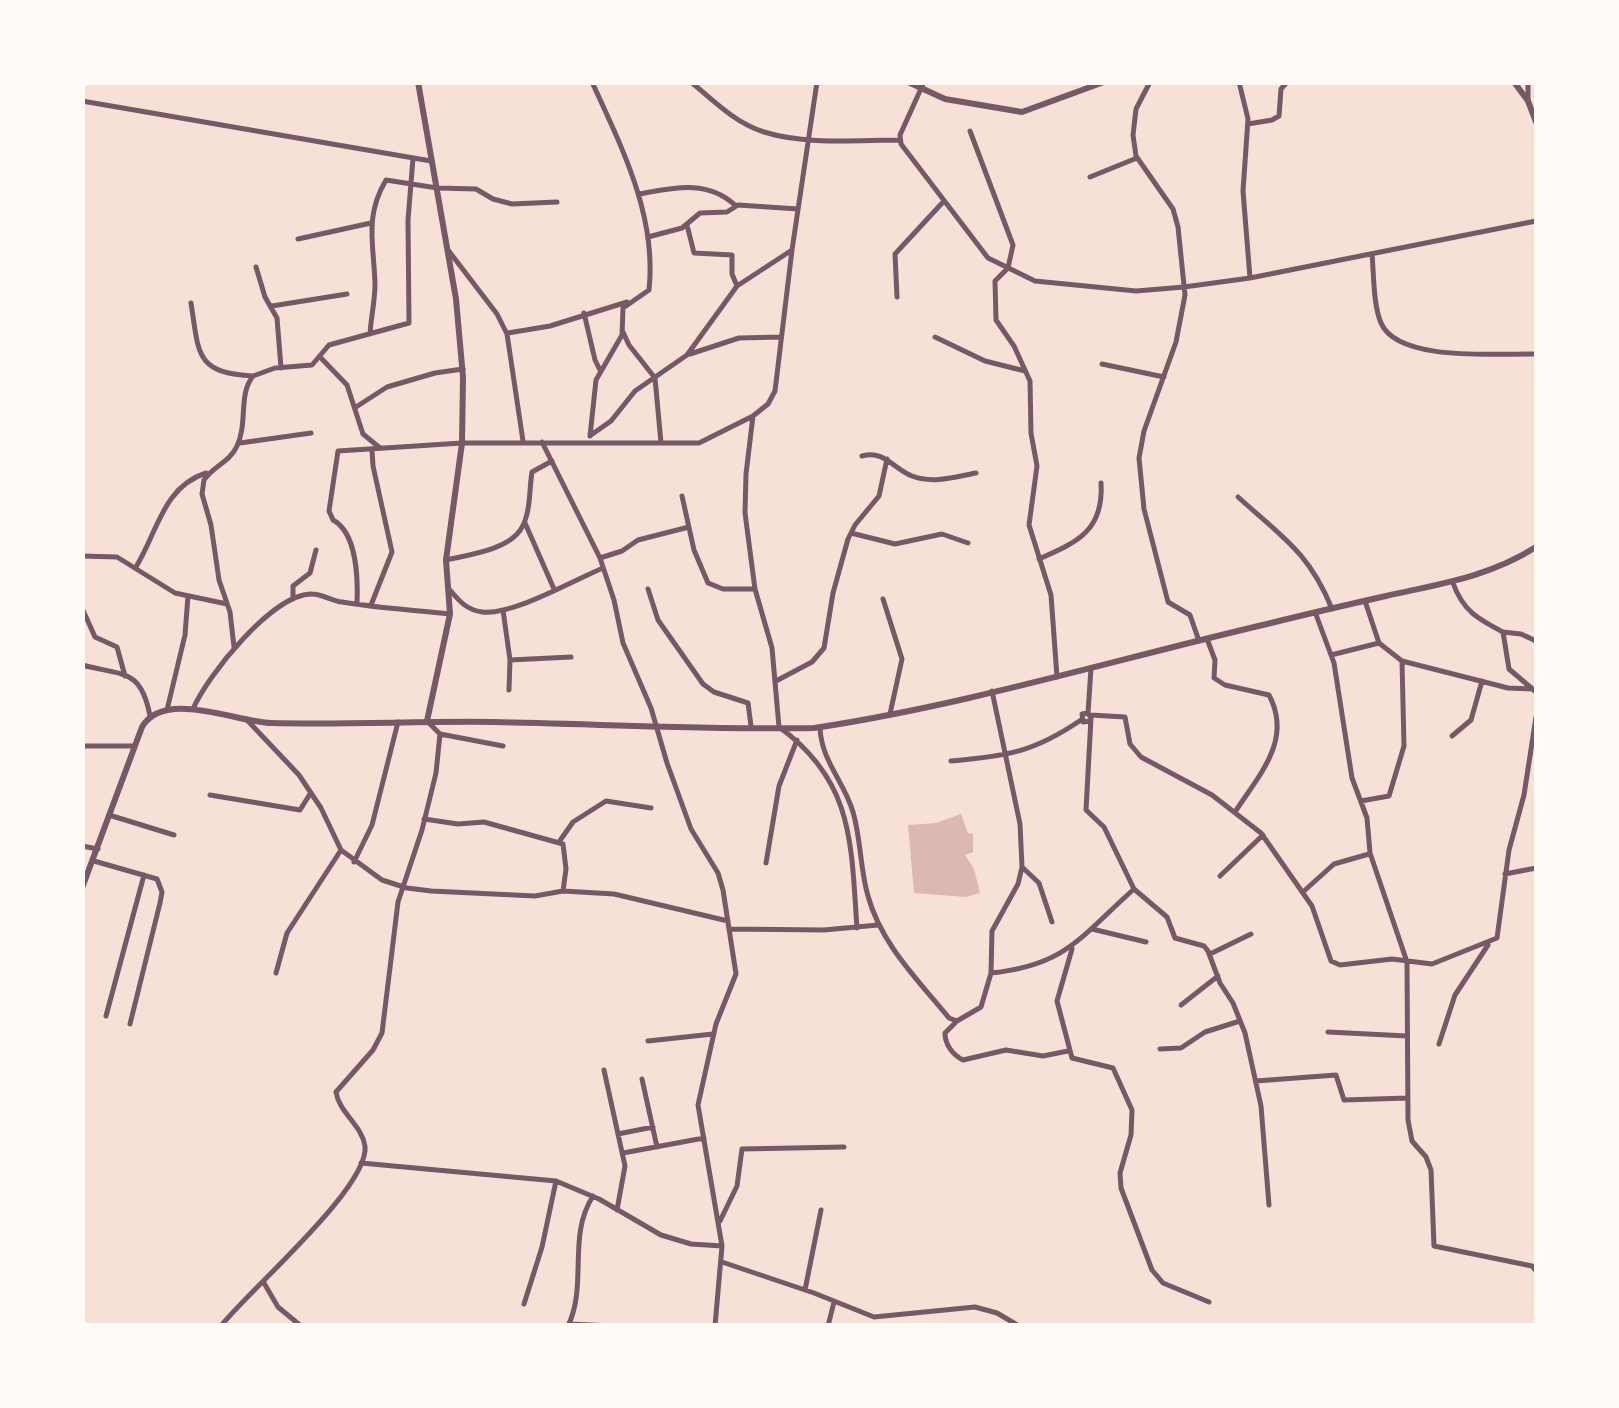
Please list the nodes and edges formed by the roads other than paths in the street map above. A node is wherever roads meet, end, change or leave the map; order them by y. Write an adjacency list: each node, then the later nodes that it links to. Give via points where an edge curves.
1 (418, 82): 22 (street)
2 (592, 82): 26 (street)
3 (692, 82): 18 (street, via 764,132)
4 (817, 82): 18 (street)
5 (908, 82): 12 (street)
6 (1104, 82): 12 (street, via 1022,112 945,99)
7 (1150, 82): 21 (street, via 1136,109)
8 (1239, 82): 16 (street)
9 (1288, 82): 16 (street, via 1279,116)
10 (1514, 82): 14 (street)
11 (1528, 82): 14 (street)
12 (922, 86): 19 (street)
13 (82, 101): 20 (street)
14 (1528, 102): 15 (street)
15 (1536, 122)
16 (1248, 124): 41 (street, via 1243,192)
17 (970, 131): 40 (street, via 1013,245)
18 (810, 139): 19 (street); 30 (street)
19 (900, 140): 27 (street)
20 (413, 158): 22 (street); 24 (street)
21 (1137, 158): 23 (street); 43 (street, via 1172,209)
22 (432, 161): 25 (street)
23 (1090, 176)
24 (411, 182): 25 (street); 32 (street, via 386,180); 51 (street, via 410,321)
25 (437, 188): 28 (street, via 476,188 512,204); 36 (street)
26 (639, 194): 29 (street, via 694,186); 34 (street)
27 (944, 200): 40 (street, via 988,258); 45 (street, via 895,254)
28 (557, 202)
29 (735, 206): 30 (street); 33 (street, via 700,213)
30 (798, 209): 37 (street)
31 (1536, 221): 38 (street)
32 (370, 223): 35 (street); 51 (street)
33 (687, 225): 34 (street); 42 (street, via 697,254 732,255)
34 (648, 237): 46 (street, via 649,290)
35 (298, 239)
36 (447, 249): 52 (street); 60 (street)
37 (792, 250): 42 (street); 53 (street)
38 (1372, 254): 41 (street); 56 (street, via 1380,321 1401,342 1432,352)
39 (256, 267): 48 (street)
40 (1008, 268): 43 (street, via 1035,282); 62 (street, via 995,281 993,308)
41 (1250, 278): 43 (street)
42 (737, 286): 55 (street)
43 (1184, 288): 64 (street)
44 (347, 294): 48 (street)
45 (897, 297)
46 (630, 301): 49 (street); 50 (street, via 622,308)
47 (192, 303): 63 (street, via 204,359 219,373)
48 (272, 306): 59 (street)
49 (584, 312): 52 (street); 61 (street)
50 (622, 331): 61 (street); 65 (street)
51 (370, 334): 57 (street, via 329,345)
52 (507, 334): 70 (street)
53 (782, 337): 55 (street, via 739,338); 67 (street, via 772,398)
54 (935, 337): 62 (street)
55 (687, 354): 65 (street)
56 (1536, 354)
57 (320, 358): 59 (street); 66 (street, via 347,385)
58 (1102, 364): 64 (street)
59 (281, 368): 63 (street)
60 (463, 369): 66 (street, via 387,387); 73 (street)
61 (600, 370): 69 (street)
62 (1026, 371): 92 (street, via 1037,466 1029,524)
63 (253, 376): 72 (street, via 244,394)
64 (1164, 377): 114 (street, via 1144,431 1142,491 1168,602 1190,615)
65 (654, 378): 69 (street); 74 (street)
66 (356, 407): 75 (street, via 363,434)
67 (753, 416): 74 (street, via 710,440); 99 (street, via 745,495)
68 (312, 433): 72 (street)
69 (588, 439): 71 (street); 74 (street)
70 (523, 442): 71 (street); 73 (street)
71 (542, 442): 78 (street)
72 (239, 443): 79 (street)
73 (462, 443): 75 (street); 93 (street)
74 (661, 443)
75 (376, 449): 106 (street, via 336,453 329,511 357,570); 107 (street, via 392,552)
76 (862, 456): 77 (street)
77 (887, 459): 80 (street, via 918,478); 86 (street, via 879,496)
78 (552, 461): 84 (street, via 532,472); 91 (street)
79 (209, 473): 94 (street, via 174,493); 105 (street, via 202,494)
80 (976, 473)
81 (1101, 483): 92 (street, via 1094,526)
82 (682, 496): 85 (street)
83 (1238, 497): 109 (street, via 1312,567)
84 (524, 522): 93 (street, via 507,541); 97 (street)
85 (689, 526): 91 (street); 99 (street, via 708,582)
86 (851, 532): 87 (street, via 895,544 942,534); 126 (street, via 824,648)
87 (968, 543)
88 (1536, 547): 96 (street, via 1510,564)
89 (316, 550): 102 (street, via 310,573 293,586)
90 (82, 556): 94 (street, via 118,558)
91 (600, 558): 95 (street)
92 (1039, 559): 125 (street, via 1051,595)
93 (446, 560): 100 (street)
94 (136, 567): 101 (street)
95 (604, 568): 97 (street); 140 (street, via 623,643)
96 (1452, 584): 104 (street); 113 (street, via 1472,616)
97 (554, 589): 110 (street)
98 (648, 589): 141 (street, via 658,620 703,684 748,703)
99 (756, 589): 126 (street)
100 (450, 590): 110 (street, via 471,610); 112 (street)
101 (188, 596): 105 (street); 132 (street)
102 (294, 599): 106 (street, via 316,594); 117 (street)
103 (883, 599): 133 (street, via 902,659)
104 (1365, 601): 109 (street); 116 (street)
105 (227, 604): 117 (street)
106 (357, 604): 107 (street)
107 (371, 605): 112 (street)
108 (82, 608): 124 (street, via 95,637 117,646)
109 (1332, 608): 111 (street)
110 (503, 610): 120 (street)
111 (1316, 612): 114 (street); 118 (street)
112 (450, 614): 139 (street)
113 (1503, 632): 115 (street); 129 (street, via 1509,669)
114 (1203, 640): 123 (street); 156 (street, via 1215,660 1214,678 1270,695 1279,722 1275,749)
115 (1536, 641)
116 (1379, 643): 118 (street); 121 (street)
117 (234, 646): 131 (street)
118 (1331, 655): 154 (street)
119 (571, 657): 120 (street)
120 (510, 660): 128 (street)
121 (1402, 661): 127 (street); 154 (street, via 1404,746 1388,796)
122 (82, 666): 124 (street)
123 (1091, 668): 125 (street); 135 (street)
124 (124, 676): 134 (street, via 143,688)
125 (1057, 677): 130 (street)
126 (776, 680): 142 (street)
127 (1482, 681): 129 (street); 145 (street, via 1470,720)
128 (510, 690)
129 (1534, 690)
130 (992, 691): 133 (street); 150 (street)
131 (192, 709): 132 (street); 137 (street)
132 (167, 710): 134 (street)
133 (890, 714): 143 (street)
134 (150, 716): 148 (street)
135 (1090, 716): 150 (street, via 1054,739); 156 (street, via 1126,717 1130,744 1140,756); 176 (street, via 1086,810 1104,827)
136 (1536, 717): 171 (street)
137 (247, 720): 138 (street); 152 (street)
138 (399, 720): 139 (street); 167 (street, via 372,825)
139 (427, 721): 140 (street); 144 (street)
140 (656, 726): 141 (street); 179 (street, via 692,828 720,880)
141 (751, 726): 142 (street)
142 (779, 727): 143 (street); 146 (street)
143 (820, 727): 181 (street, via 823,754 853,811)
144 (440, 734): 149 (street); 158 (street)
145 (1452, 736)
146 (797, 740): 168 (street, via 779,786); 182 (street, via 842,802)
147 (82, 746): 148 (street)
148 (136, 746): 157 (street)
149 (503, 746)
150 (1004, 756): 151 (street); 169 (street)
151 (951, 761)
152 (311, 793): 153 (street, via 300,810); 164 (street)
153 (210, 795)
154 (1361, 800): 165 (street)
155 (651, 808): 161 (street, via 606,800 573,822)
156 (1235, 812): 160 (street)
157 (109, 816): 159 (street); 163 (street)
158 (424, 819): 161 (street, via 484,822); 174 (street)
159 (174, 835)
160 (1263, 836): 173 (street); 178 (street)
161 (559, 842): 177 (street, via 565,848)
162 (82, 846): 163 (street)
163 (98, 849): 166 (street)
164 (341, 850): 167 (street); 191 (street, via 287,933)
165 (1370, 853): 178 (street, via 1334,864); 190 (street)
166 (94, 861): 172 (street); 175 (street)
167 (354, 862): 174 (street)
168 (766, 862)
169 (1022, 866): 180 (street, via 1039,883); 192 (street, via 993,926)
170 (1536, 868): 171 (street)
171 (1505, 874): 187 (street, via 1497,938)
172 (144, 875): 195 (street); 198 (street, via 158,879 162,892)
173 (1220, 876)
174 (401, 886): 177 (street, via 535,896); 216 (street, via 382,1033 336,1092 363,1141)
175 (82, 888)
176 (1134, 889): 183 (street); 189 (street, via 1168,916 1178,941 1204,946)
177 (563, 891): 179 (street, via 614,894)
178 (1304, 891): 190 (street, via 1332,962)
179 (728, 921): 184 (street)
180 (1052, 922)
181 (877, 925): 182 (street); 197 (street)
182 (860, 928): 184 (street)
183 (1092, 929): 186 (street); 188 (street)
184 (730, 930): 201 (street, via 736,974)
185 (1251, 934): 189 (street)
186 (1146, 942)
187 (1490, 942): 190 (street, via 1440,962); 203 (street, via 1456,995)
188 (1072, 948): 192 (street, via 1031,966); 205 (street, via 1057,1000)
189 (1210, 954): 193 (street)
190 (1407, 962): 200 (street)
191 (276, 973)
192 (990, 973): 197 (street, via 981,1007)
193 (1218, 976): 194 (street); 196 (street)
194 (1181, 1005)
195 (106, 1016)
196 (1240, 1020): 204 (street, via 1181,1048); 208 (street)
197 (957, 1021): 205 (street, via 945,1038 963,1060 1006,1050 1043,1056)
198 (130, 1024)
199 (1328, 1032): 200 (street)
200 (1408, 1036): 209 (street)
201 (713, 1037): 202 (street); 212 (street, via 698,1105)
202 (648, 1041)
203 (1438, 1044)
204 (1160, 1049)
205 (1068, 1051): 229 (street, via 1072,1058 1113,1068 1129,1097 1133,1126 1121,1188 1156,1277)
206 (604, 1070): 211 (street)
207 (642, 1080): 210 (street)
208 (1256, 1082): 209 (street, via 1332,1075 1340,1079 1344,1100); 219 (street)
209 (1408, 1098): 225 (street, via 1412,1141 1431,1170 1434,1246)
210 (652, 1127): 211 (street); 213 (street)
211 (618, 1134): 215 (street)
212 (704, 1138): 213 (street); 222 (street)
213 (657, 1147): 215 (street)
214 (844, 1147): 222 (street, via 742,1149 736,1186)
215 (623, 1153): 220 (street)
216 (361, 1164): 217 (street); 226 (street)
217 (556, 1181): 218 (street); 230 (street)
218 (594, 1196): 220 (street); 231 (street, via 581,1218)
219 (1268, 1205)
220 (617, 1210): 223 (street, via 672,1239)
221 (821, 1210): 227 (street)
222 (719, 1224): 223 (street)
223 (722, 1246): 224 (street)
224 (722, 1262): 227 (street); 235 (street)
225 (1536, 1271)
226 (264, 1283): 232 (street); 233 (street)
227 (804, 1290): 228 (street)
228 (834, 1302): 236 (street); 237 (street, via 883,1318 975,1307)
229 (1209, 1302)
230 (524, 1304)
231 (569, 1324): 234 (street)
232 (221, 1326)
233 (300, 1326)
234 (614, 1326)
235 (715, 1326)
236 (828, 1326)
237 (1020, 1326)

